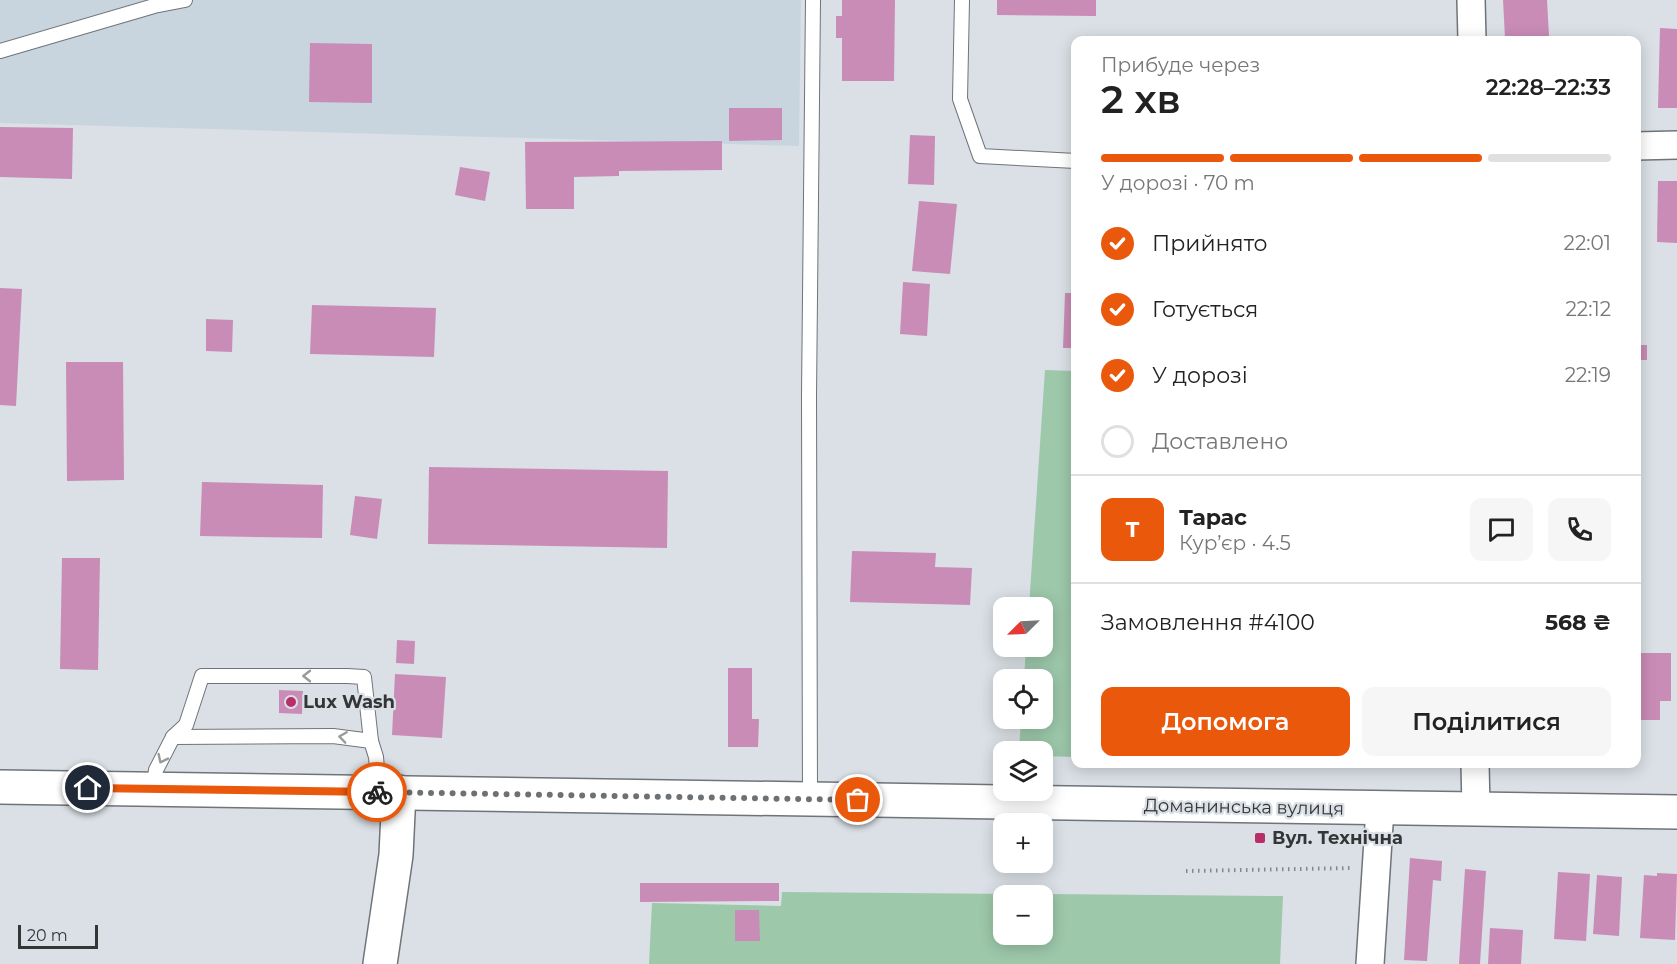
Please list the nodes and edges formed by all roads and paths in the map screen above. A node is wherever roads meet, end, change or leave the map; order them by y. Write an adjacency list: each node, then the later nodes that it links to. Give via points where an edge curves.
1 (185, 0): 6 (lane)
2 (813, 0): 16 (lane)
3 (962, 0): 9 (lane, via 960,99 980,156)
4 (1471, 0): 5 (street)
5 (1472, 36)
6 (0, 51)
7 (1677, 145): 8 (street)
8 (1641, 146)
9 (1071, 161)
10 (173, 737): 11 (lane, one-way to 10, via 333,736); 11 (lane, one-way to 10, via 364,677 355,676 202,676 186,725); 14 (lane, one-way to 14, via 156,770)
11 (371, 741): 15 (lane)
12 (1475, 768): 17 (street)
13 (0, 787): 14 (main road, Доманинська вулиця)
14 (153, 789): 15 (main road, Доманинська вулиця)
15 (389, 792): 16 (main road, Доманинська вулиця); 22 (main road, via 396,855)
16 (810, 800): 18 (main road, Доманинська вулиця)
17 (1476, 808): 18 (main road, Доманинська вулиця); 19 (main road, Доманинська вулиця)
18 (1380, 809): 20 (street)
19 (1677, 812)
20 (1376, 868): 21 (path); 23 (street)
21 (1186, 871)
22 (380, 964)
23 (1370, 964)

